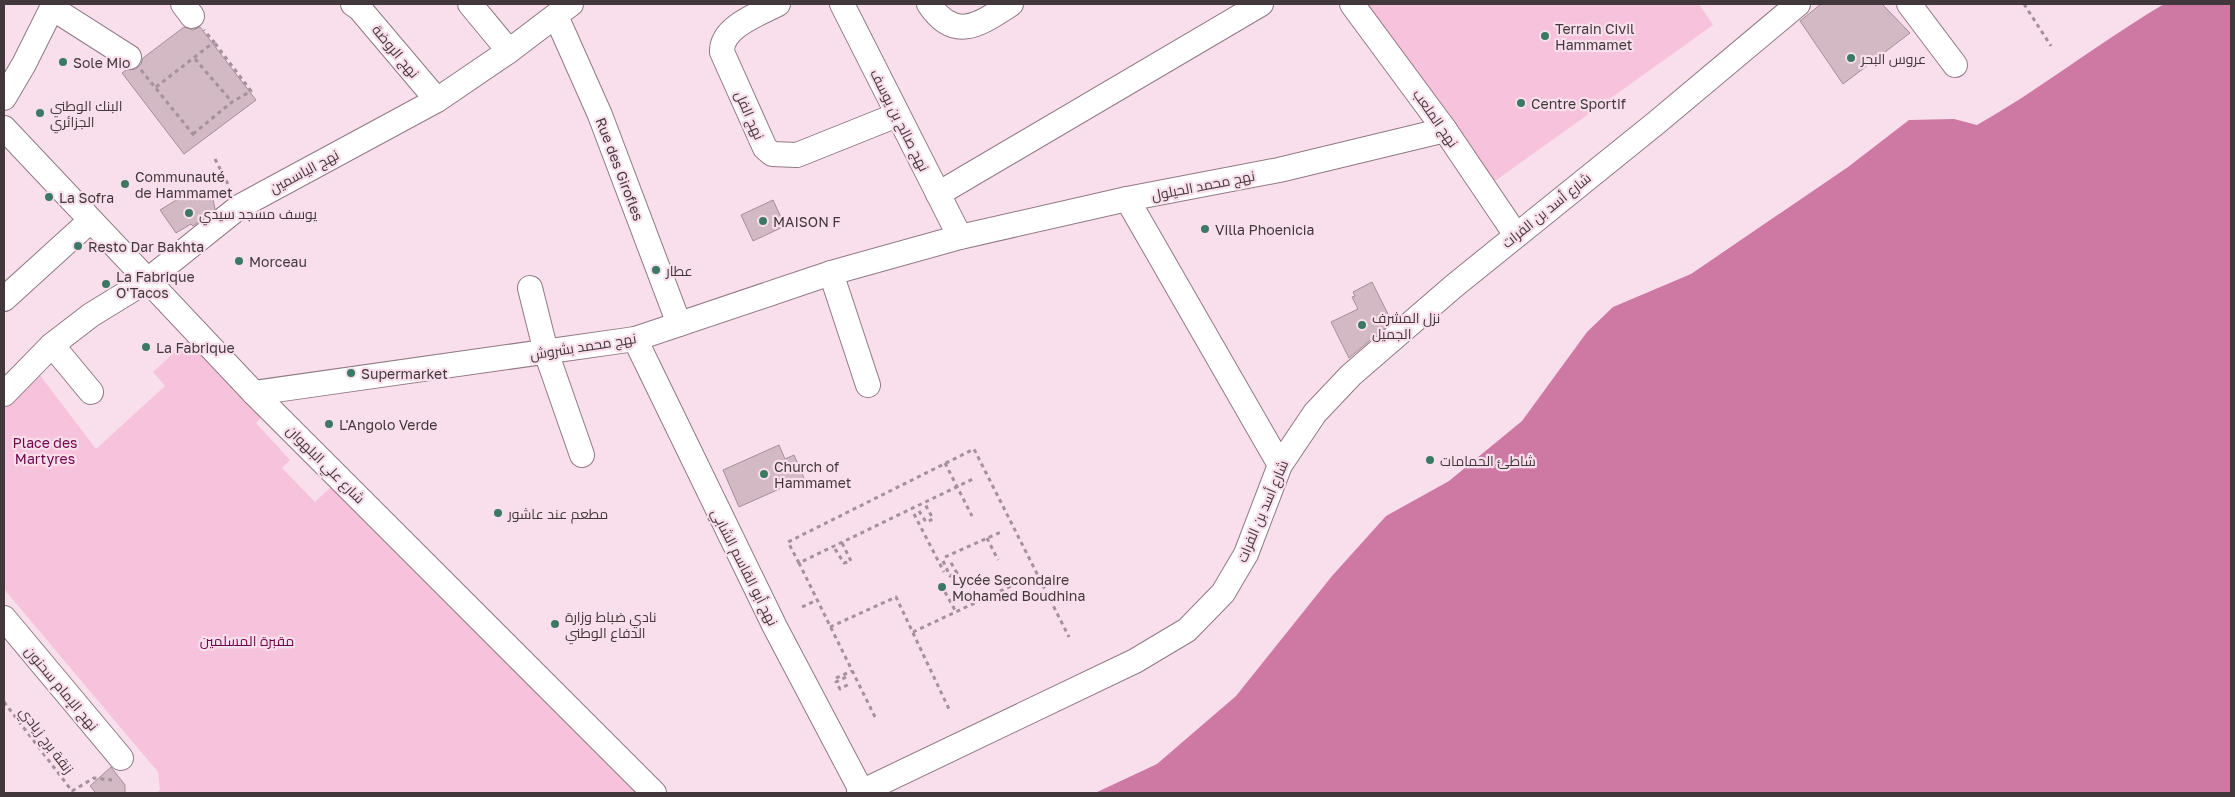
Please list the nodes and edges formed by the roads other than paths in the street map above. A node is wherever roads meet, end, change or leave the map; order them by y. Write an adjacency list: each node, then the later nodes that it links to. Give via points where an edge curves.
1 (353, 4): 17 (street, نهج الروضة)
2 (470, 4): 13 (street)
3 (778, 4): 18 (street, نهج الفل, via 730,32 722,45 722,52 765,148 772,154 797,155)
4 (842, 4): 18 (street, نهج صالح بن يوسف)
5 (929, 4): 6 (street, via 942,20 956,26 971,27)
6 (1010, 4)
7 (1261, 4): 21 (street)
8 (1352, 4): 20 (street, نهج الملعب)
9 (1798, 4): 24 (street, شارع أسد بن الفرات)
10 (1909, 4): 15 (street)
11 (53, 6): 14 (street); 16 (street)
12 (564, 10): 13 (street, نهج الياسمين); 30 (street, Rue des Girofles)
13 (510, 50): 17 (street, نهج الياسمين)
14 (129, 57)
15 (1955, 65)
16 (4, 98)
17 (438, 100): 27 (street, نهج الياسمين, via 239,207)
18 (897, 115): 21 (street, نهج صالح بن يوسف)
19 (4, 128): 23 (street, شارع علي البلهوان)
20 (1445, 130): 22 (street, نهج محمد الحيلول, via 1279,170); 24 (street, نهج الملعب)
21 (938, 194): 25 (street, نهج صالح بن يوسف)
22 (1128, 199): 25 (street, نهج محمد الحيلول); 39 (street)
23 (90, 221): 27 (street, شارع علي البلهوان); 29 (street)
24 (1516, 235): 39 (street, شارع أسد بن الفرات, via 1351,376 1315,413)
25 (960, 237): 26 (street, نهج محمد بشروش)
26 (831, 273): 30 (street, نهج محمد بشروش); 34 (street)
27 (148, 280): 32 (street, نهج الياسمين, via 91,315); 36 (street, شارع علي البلهوان)
28 (530, 288): 33 (street)
29 (4, 299)
30 (679, 324): 31 (street, نهج محمد بشروش)
31 (635, 340): 33 (street, نهج محمد بشروش); 43 (street, نهج أبو القاسم الشابي, via 775,627)
32 (52, 345): 35 (street); 37 (street, نهج الياسمين)
33 (546, 352): 36 (street, نهج محمد بشروش); 38 (street)
34 (868, 385)
35 (90, 392)
36 (254, 393): 42 (street, شارع علي البلهوان)
37 (4, 394)
38 (582, 455)
39 (1280, 465): 43 (street, شارع أسد بن الفرات, via 1246,554 1223,593 1186,630 1135,662)
40 (4, 618): 41 (street, نهج الإمام سحنون)
41 (120, 758)
42 (654, 793)
43 (861, 793)

